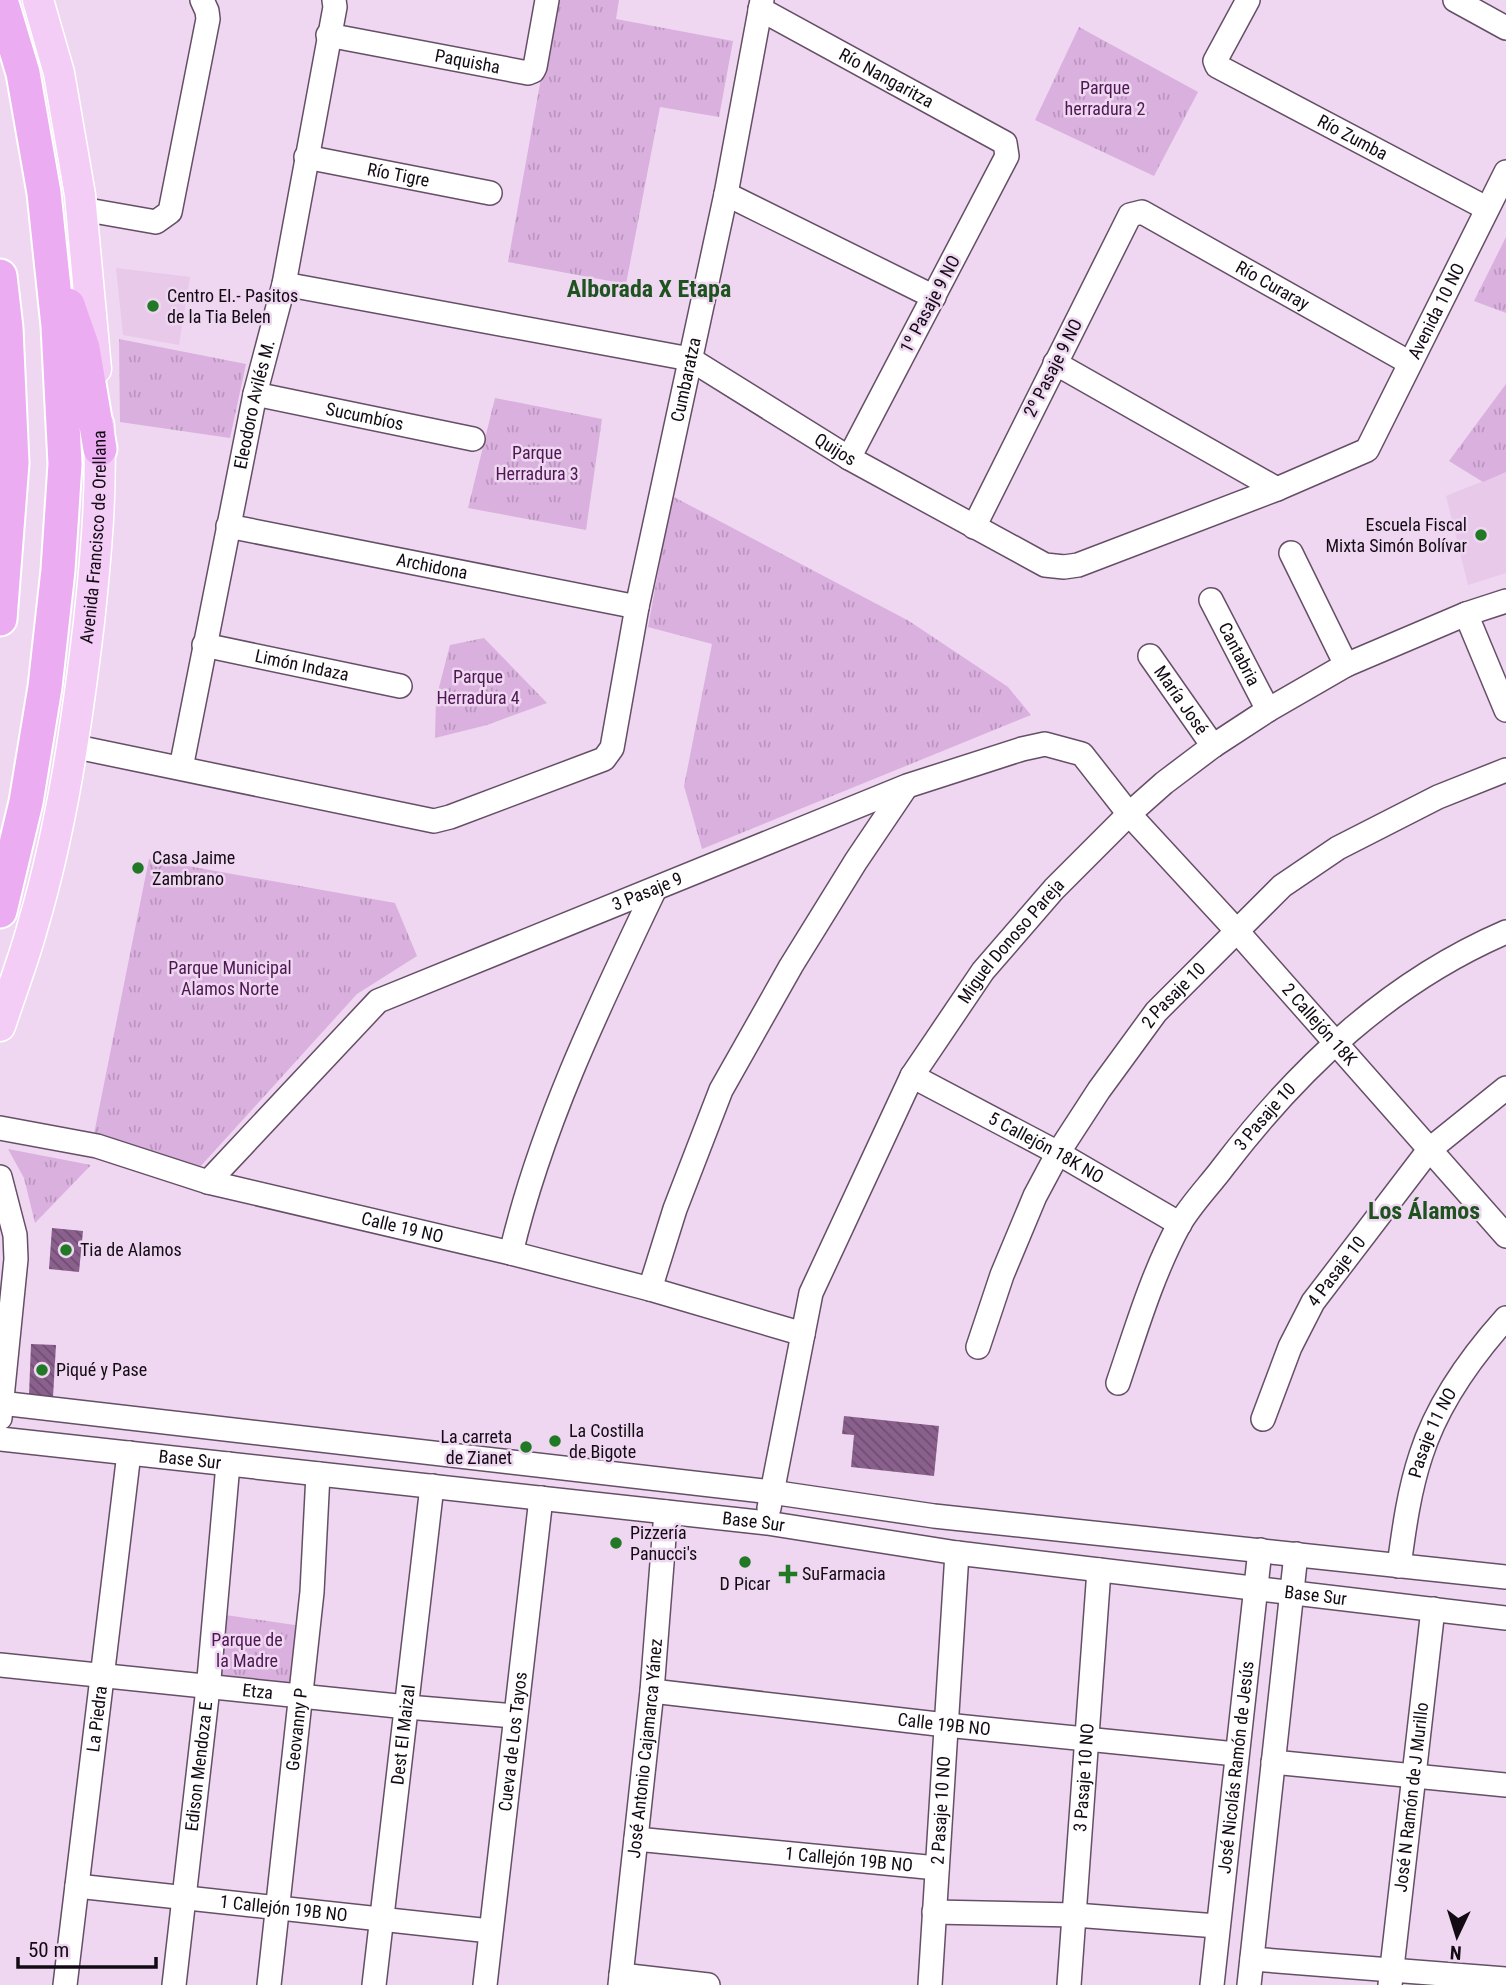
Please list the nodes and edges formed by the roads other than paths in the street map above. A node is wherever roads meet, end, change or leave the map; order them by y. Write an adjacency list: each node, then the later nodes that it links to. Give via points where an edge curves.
1 (1, 0): 19 (highway, Avenida Francisco de Orellana, via 23,73)
2 (38, 0): 17 (main road, Avenida Francisco de Orellana, via 60,73)
3 (202, 0): 17 (street, via 208,19 170,212 156,222)
4 (334, 0): 10 (street, Eleodoro Avilés M.)
5 (547, 0): 10 (street, Paquisha, via 535,67 528,73)
6 (1248, 0): 16 (street, Río Zumba, via 1215,61 1217,66)
7 (1455, 0): 9 (street)
8 (761, 5): 11 (street, Río Nangaritza, via 1005,143); 15 (street, Cumbaratza)
9 (1506, 28)
10 (328, 35): 12 (street, Eleodoro Avilés M.)
11 (1007, 149): 22 (street, 1º Pasaje 9 NO)
12 (306, 156): 14 (street, Río Tigre); 21 (street, Eleodoro Avilés M.)
13 (1506, 172): 16 (street, Avenida 10 NO)
14 (490, 193)
15 (726, 194): 22 (street); 24 (street, Cumbaratza)
16 (1486, 208): 26 (street, Avenida 10 NO)
17 (82, 209): 30 (main road, Avenida Francisco de Orellana)
18 (1136, 212): 25 (street, 2º Pasaje 9 NO, via 1130,215); 26 (street, Río Curaray)
19 (50, 249): 30 (highway, via 83,348); 55 (highway, Avenida Francisco de Orellana, via 65,464 58,570 26,802)
20 (0, 275): 23 (highway)
21 (284, 284): 24 (street, Quijos); 28 (street, Eleodoro Avilés M.)
22 (934, 297): 32 (street, 1º Pasaje 9 NO)
23 (6, 328): 27 (highway); 41 (highway, via 12,463)
24 (690, 359): 32 (street, Quijos); 39 (street, Cumbaratza)
25 (1055, 363): 33 (street); 35 (street, 2º Pasaje 9 NO)
26 (1410, 363): 31 (street, Avenida 10 NO)
27 (0, 364)
28 (255, 394): 29 (street, Sucumbíos); 34 (street, Eleodoro Avilés M.)
29 (473, 439)
30 (100, 449): 48 (main road, Avenida Francisco de Orellana, via 93,580)
31 (1367, 450): 33 (street, Quijos)
32 (849, 457): 35 (street, Quijos)
33 (1278, 489): 35 (street, Quijos, via 1064,567 1045,565)
34 (228, 526): 39 (street, Archidona); 42 (street, Eleodoro Avilés M.)
35 (974, 527)
36 (1291, 553): 44 (street)
37 (1211, 600): 46 (street, Cantabria)
38 (1506, 601): 40 (street, Miguel Donoso Pareja)
39 (636, 607): 50 (street, Cumbaratza, via 612,748 604,758 450,817 434,821)
40 (1466, 614): 44 (street, Miguel Donoso Pareja); 47 (street)
41 (0, 619)
42 (204, 645): 45 (street, Limón Indaza); 50 (street, Eleodoro Avilés M.)
43 (1150, 656): 49 (street, María José)
44 (1346, 665): 46 (street, Miguel Donoso Pareja)
45 (400, 687)
46 (1268, 710): 49 (street, Miguel Donoso Pareja)
47 (1506, 710)
48 (72, 746): 50 (street); 58 (main road, Avenida Francisco de Orellana, via 34,924)
49 (1213, 746): 53 (street, Miguel Donoso Pareja)
50 (181, 768)
51 (1506, 770): 56 (street, 2 Pasaje 10, via 1438,797 1338,848 1282,886)
52 (907, 786): 53 (street, 3 Pasaje 9, via 1045,744 1082,754); 54 (street, 3 Pasaje 9); 70 (street, via 798,954 721,1090)
53 (1129, 814): 56 (street, 2 Callejón 18K); 60 (street, Miguel Donoso Pareja, via 1054,889 984,971)
54 (653, 891): 66 (street, 3 Pasaje 9, via 378,1002); 69 (street, via 582,1045 538,1155)
55 (0, 911)
56 (1236, 930): 59 (street, 2 Callejón 18K); 64 (street, 2 Pasaje 10, via 1156,1012)
57 (1506, 932): 59 (street, 3 Pasaje 10, via 1403,988)
58 (0, 1026)
59 (1335, 1041): 63 (street, 2 Callejón 18K); 67 (street, 3 Pasaje 10, via 1262,1117)
60 (912, 1076): 64 (street, 5 Callejón 18K NO); 72 (street, Miguel Donoso Pareja, via 811,1293)
61 (1506, 1088): 63 (street, 4 Pasaje 10)
62 (0, 1128): 66 (street, Calle 19 NO, via 96,1146)
63 (1429, 1150): 68 (street, 2 Callejón 18K); 76 (street, 4 Pasaje 10, via 1314,1302 1290,1347)
64 (1058, 1153): 67 (street, 5 Callejón 18K NO); 73 (street, 2 Pasaje 10, via 1002,1275)
65 (0, 1177): 75 (street, via 15,1235 16,1259)
66 (208, 1182): 69 (street, Calle 19 NO)
67 (1180, 1224): 74 (street, 3 Pasaje 10, via 1147,1297)
68 (1506, 1236)
69 (510, 1254): 70 (street, Calle 19 NO)
70 (650, 1289): 72 (street, Calle 19 NO)
71 (1506, 1318): 89 (street, Pasaje 11 NO, via 1482,1345 1443,1406 1421,1454)
72 (803, 1334): 82 (street, Miguel Donoso Pareja)
73 (978, 1347)
74 (1118, 1383)
75 (1, 1408): 82 (street, Base Sur)
76 (1263, 1419)
77 (0, 1438): 78 (street, Base Sur)
78 (129, 1453): 79 (street, Base Sur); 97 (street, La Piedra)
79 (228, 1464): 80 (street, Base Sur); 98 (street, Edison Mendoza E)
80 (318, 1474): 81 (street, Base Sur); 100 (street, Geovanny P)
81 (432, 1486): 83 (street, Base Sur); 101 (street, Dest El Maizal)
82 (772, 1492): 85 (street, Miguel Donoso Pareja); 86 (street, Base Sur, via 934,1516)
83 (541, 1498): 84 (street, Base Sur); 102 (street, Cueva de Los Tayos)
84 (666, 1512): 85 (street, Base Sur); 99 (street, José Antonio Cajamarca Yánez)
85 (767, 1523): 87 (street, Base Sur)
86 (1260, 1550): 88 (street, Base Sur); 92 (street, José Nicolás Ramón de Jesús)
87 (957, 1553): 90 (street, Base Sur); 103 (street, 2 Pasaje 10 NO)
88 (1296, 1554): 89 (street, Base Sur); 93 (street, José Nicolás Ramón de Jesús)
89 (1399, 1566): 91 (street, Base Sur)
90 (1098, 1570): 92 (street, Base Sur); 104 (street, 3 Pasaje 10 NO)
91 (1506, 1577)
92 (1256, 1589): 93 (street, Base Sur); 105 (street, José Nicolás Ramón de Jesús)
93 (1293, 1592): 94 (street, Base Sur); 106 (street, José Nicolás Ramón de Jesús)
94 (1433, 1609): 95 (street, Base Sur); 107 (street, José N Ramón de J Murillo)
95 (1506, 1618)
96 (0, 1664): 97 (street, Etza)
97 (101, 1675): 98 (street, Etza); 111 (street, La Piedra)
98 (208, 1686): 100 (street, Etza); 112 (street, Edison Mendoza E)
99 (652, 1691): 103 (street, Calle 19B NO); 109 (street, José Antonio Cajamarca Yánez)
100 (301, 1696): 101 (street, Etza); 113 (street, Geovanny P)
101 (407, 1707): 102 (street, Etza); 116 (street, Dest El Maizal)
102 (514, 1716): 118 (street, Cueva de Los Tayos)
103 (946, 1725): 104 (street, Calle 19B NO); 110 (street, 2 Pasaje 10 NO)
104 (1086, 1739): 105 (street, Calle 19B NO); 115 (street, 3 Pasaje 10 NO)
105 (1236, 1754): 117 (street, José Nicolás Ramón de Jesús)
106 (1273, 1762): 107 (street); 119 (street, José Nicolás Ramón de Jesús)
107 (1415, 1777): 108 (street); 120 (street, José N Ramón de J Murillo)
108 (1506, 1785)
109 (636, 1839): 110 (street, 1 Callejón 19B NO); 122 (street, José Antonio Cajamarca Yánez)
110 (937, 1868): 114 (street, 2 Pasaje 10 NO)
111 (77, 1886): 112 (street, 1 Callejón 19B NO); 123 (street, La Piedra)
112 (184, 1897): 113 (street, 1 Callejón 19B NO); 124 (street, Edison Mendoza E)
113 (278, 1907): 116 (street, 1 Callejón 19B NO); 125 (street, Geovanny P)
114 (934, 1912): 115 (street); 129 (street, 2 Pasaje 10 NO)
115 (1075, 1915): 117 (street); 130 (street, 3 Pasaje 10 NO)
116 (382, 1919): 118 (street, 1 Callejón 19B NO); 126 (street, Dest El Maizal)
117 (1217, 1926): 131 (street, José Nicolás Ramón de Jesús)
118 (490, 1931): 127 (street, Cueva de Los Tayos)
119 (1252, 1959): 120 (street); 132 (street, José Nicolás Ramón de Jesús)
120 (1391, 1977): 121 (street)
121 (1506, 1979)
122 (621, 1980): 128 (street)
123 (65, 1985)
124 (174, 1985)
125 (270, 1985)
126 (374, 1985)
127 (485, 1985)
128 (708, 1985)
129 (930, 1985)
130 (1069, 1985)
131 (1212, 1985)
132 (1249, 1985)

